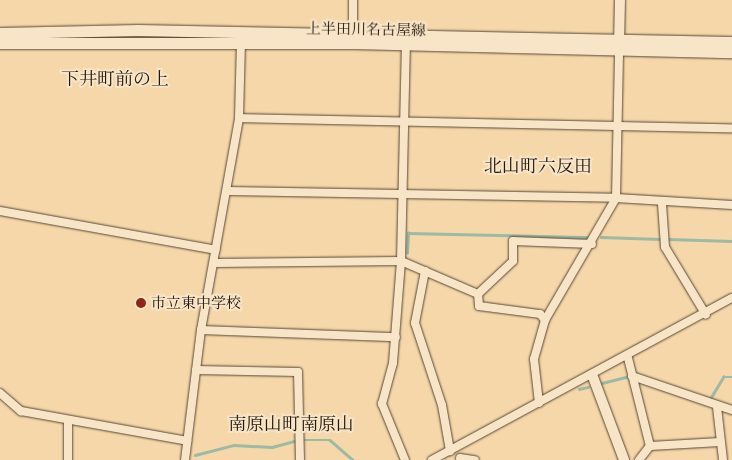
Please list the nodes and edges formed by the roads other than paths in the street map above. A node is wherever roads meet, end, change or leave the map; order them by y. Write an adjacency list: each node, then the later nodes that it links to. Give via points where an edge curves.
1 (353, 0): 4 (street)
2 (620, 0): 9 (street)
3 (0, 33): 5 (main road, 上半田川名古屋線)
4 (353, 34): 5 (main road, 上半田川名古屋線); 9 (main road, 上半田川名古屋線)
5 (241, 37): 7 (main road, 上半田川名古屋線); 8 (main road, 上半田川名古屋線); 11 (street)
6 (732, 42): 9 (main road, 上半田川名古屋線)
7 (0, 43)
8 (406, 45): 9 (main road, 上半田川名古屋線); 12 (street)
9 (619, 45): 10 (main road, 上半田川名古屋線); 13 (street)
10 (732, 52)
11 (239, 118): 12 (street); 15 (street)
12 (405, 121): 13 (street); 16 (street)
13 (618, 125): 14 (street); 17 (street)
14 (732, 128)
15 (228, 192): 16 (street); 22 (street)
16 (403, 194): 17 (street); 23 (street)
17 (616, 198): 18 (street); 21 (street)
18 (662, 204): 19 (street); 28 (street, via 665,247)
19 (732, 205)
20 (0, 211): 22 (street)
21 (592, 244): 26 (street, via 513,241 513,261); 29 (street)
22 (216, 250): 24 (street)
23 (401, 261): 24 (street); 25 (street); 31 (street)
24 (214, 263): 30 (street)
25 (425, 271): 26 (street); 44 (street, via 415,323)
26 (478, 294): 29 (street, via 480,306 540,314)
27 (732, 298): 28 (street)
28 (706, 315): 32 (street)
29 (545, 320): 37 (street, via 534,359)
30 (201, 330): 31 (street); 33 (street)
31 (396, 337): 49 (street, via 382,404)
32 (628, 358): 34 (street); 35 (street)
33 (196, 370): 41 (street); 48 (street, via 298,372)
34 (632, 376): 38 (street); 43 (street)
35 (592, 377): 37 (street); 52 (street)
36 (0, 393): 40 (street, via 20,411)
37 (538, 402): 44 (street)
38 (717, 407): 39 (street); 42 (street)
39 (732, 410)
40 (68, 421): 41 (street); 46 (street)
41 (187, 441): 47 (street)
42 (720, 442): 43 (street); 54 (street)
43 (650, 446): 53 (street)
44 (453, 450): 45 (street); 50 (street)
45 (460, 459): 51 (street)
46 (68, 460)
47 (185, 460)
48 (300, 460)
49 (405, 460)
50 (432, 460)
51 (475, 460)
52 (624, 460)
53 (639, 460)
54 (723, 460)

